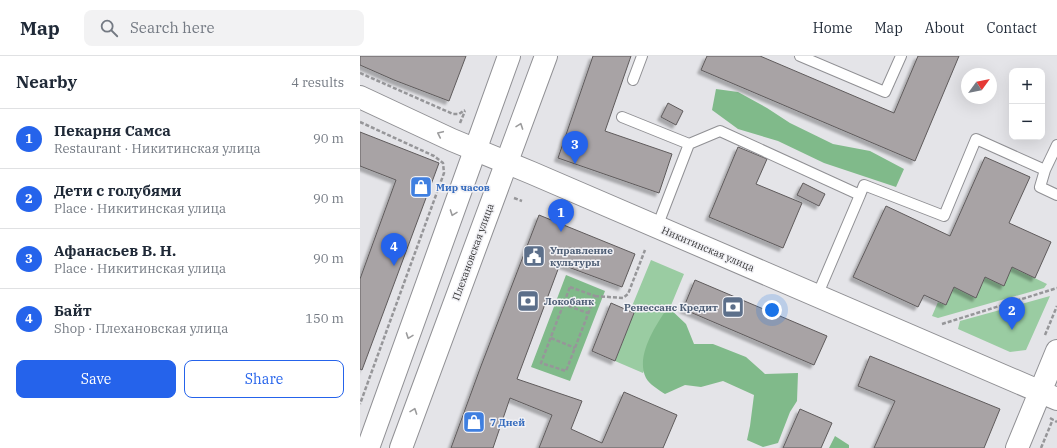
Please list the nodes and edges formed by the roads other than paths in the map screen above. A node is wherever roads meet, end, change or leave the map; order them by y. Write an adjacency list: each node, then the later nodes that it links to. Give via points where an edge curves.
1 (509, 56): 11 (street)
2 (546, 56): 12 (street, Плехановская улица, one-way to 2)
3 (642, 56): 6 (lane)
4 (800, 56): 5 (lane, via 885,92)
5 (901, 56)
6 (633, 80)
7 (360, 97): 11 (street, Никитинская улица, one-way to 7)
8 (622, 117): 9 (lane)
9 (689, 144): 14 (lane, via 720,131); 16 (lane)
10 (1057, 145): 13 (lane)
11 (475, 150): 12 (street, Никитинская улица); 20 (street, one-way to 20)
12 (506, 162): 16 (street, Никитинская улица); 21 (street, Плехановская улица, one-way to 12)
13 (1045, 170): 14 (lane, via 976,139 944,216 864,185); 15 (lane, via 1040,187)
14 (860, 195): 17 (lane)
15 (1057, 195)
16 (657, 227): 17 (street, Никитинская улица)
17 (817, 296): 19 (street, Никитинская улица)
18 (1057, 351): 19 (street)
19 (1050, 404): 22 (street)
20 (368, 448)
21 (401, 448)
22 (1017, 448)

